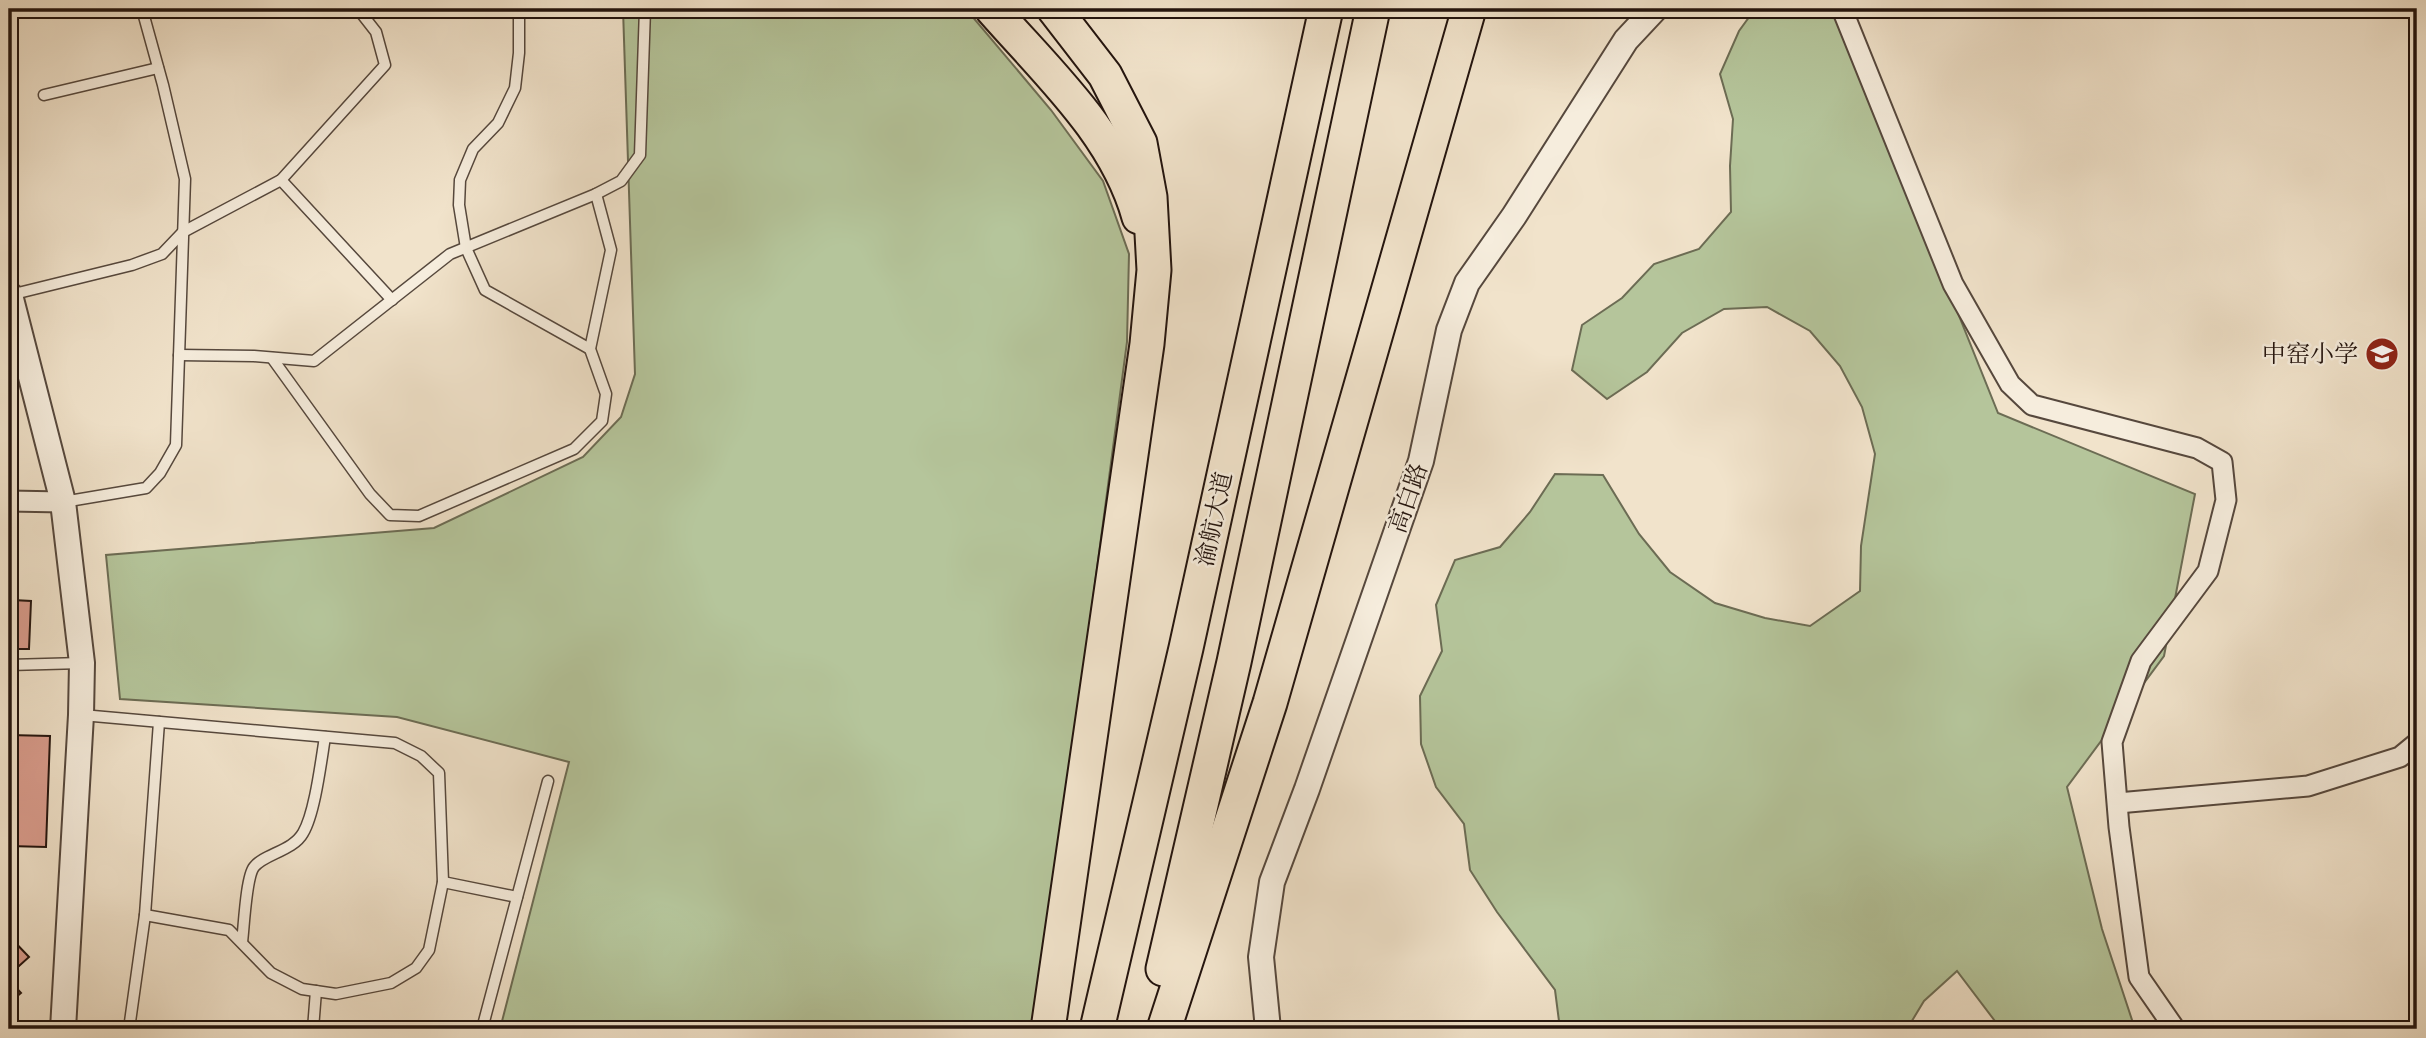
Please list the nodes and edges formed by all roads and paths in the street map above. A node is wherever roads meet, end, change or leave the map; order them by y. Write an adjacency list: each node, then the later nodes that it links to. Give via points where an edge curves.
1 (142, 9): 12 (lane)
2 (358, 9): 14 (lane, via 376,33 385,65)
3 (516, 9): 17 (lane, via 519,52 515,88 498,123 473,149 460,180)
4 (645, 9): 15 (lane, via 640,155 621,181)
5 (992, 9): 18 (highway, via 1080,109 1114,159 1134,201)
6 (1054, 9): 18 (highway, via 1105,75 1140,143 1150,197)
7 (1326, 9): 44 (highway, 渝航大道, via 1186,649)
8 (1373, 9): 45 (highway, 渝航大道, via 1234,662)
9 (1469, 9): 46 (highway, via 1270,703)
10 (1655, 9): 47 (street, 高白路, via 1626,40 1467,283 1454,318 1422,461 1272,882 1261,957)
11 (1842, 9): 33 (street, via 1953,284 2010,384 2032,405 2197,449 2222,462 2226,500 2208,571 2141,661 2112,742)
12 (158, 68): 13 (lane); 16 (lane, via 185,179)
13 (44, 95)
14 (281, 180): 16 (lane); 20 (lane)
15 (596, 194): 17 (lane); 21 (lane, via 611,250)
16 (183, 232): 19 (lane, via 162,254 132,265); 22 (lane)
17 (466, 248): 20 (lane, via 450,254); 21 (lane, via 485,290)
18 (1154, 270): 43 (highway)
19 (10, 295): 25 (street)
20 (392, 300): 23 (lane, via 314,361)
21 (590, 349): 23 (lane, via 606,394 603,421 574,449 419,516 390,514 370,494)
22 (179, 355): 23 (lane); 25 (lane, via 176,445 160,473 146,488)
23 (272, 358)
24 (9, 502): 25 (street)
25 (63, 502): 26 (street)
26 (82, 663): 27 (lane); 28 (street)
27 (9, 665)
28 (81, 715): 29 (lane); 39 (street)
29 (159, 722): 30 (lane); 36 (lane)
30 (325, 737): 34 (lane, via 395,743 421,756 439,773); 37 (lane, via 303,834 255,865 250,876)
31 (2417, 743): 33 (street, via 2400,757 2308,786)
32 (548, 781): 35 (lane)
33 (2118, 803): 48 (street, via 2139,978)
34 (443, 882): 35 (lane); 38 (lane, via 429,950 416,968 391,983 336,995)
35 (517, 897): 42 (lane)
36 (145, 915): 37 (lane, via 229,930); 40 (lane)
37 (242, 942): 38 (lane, via 271,973)
38 (316, 991): 41 (lane)
39 (63, 1029)
40 (129, 1029)
41 (313, 1029)
42 (482, 1029)
43 (1048, 1029)
44 (1097, 1029)
45 (1150, 1029)
46 (1164, 1029)
47 (1268, 1029)
48 (2175, 1029)

